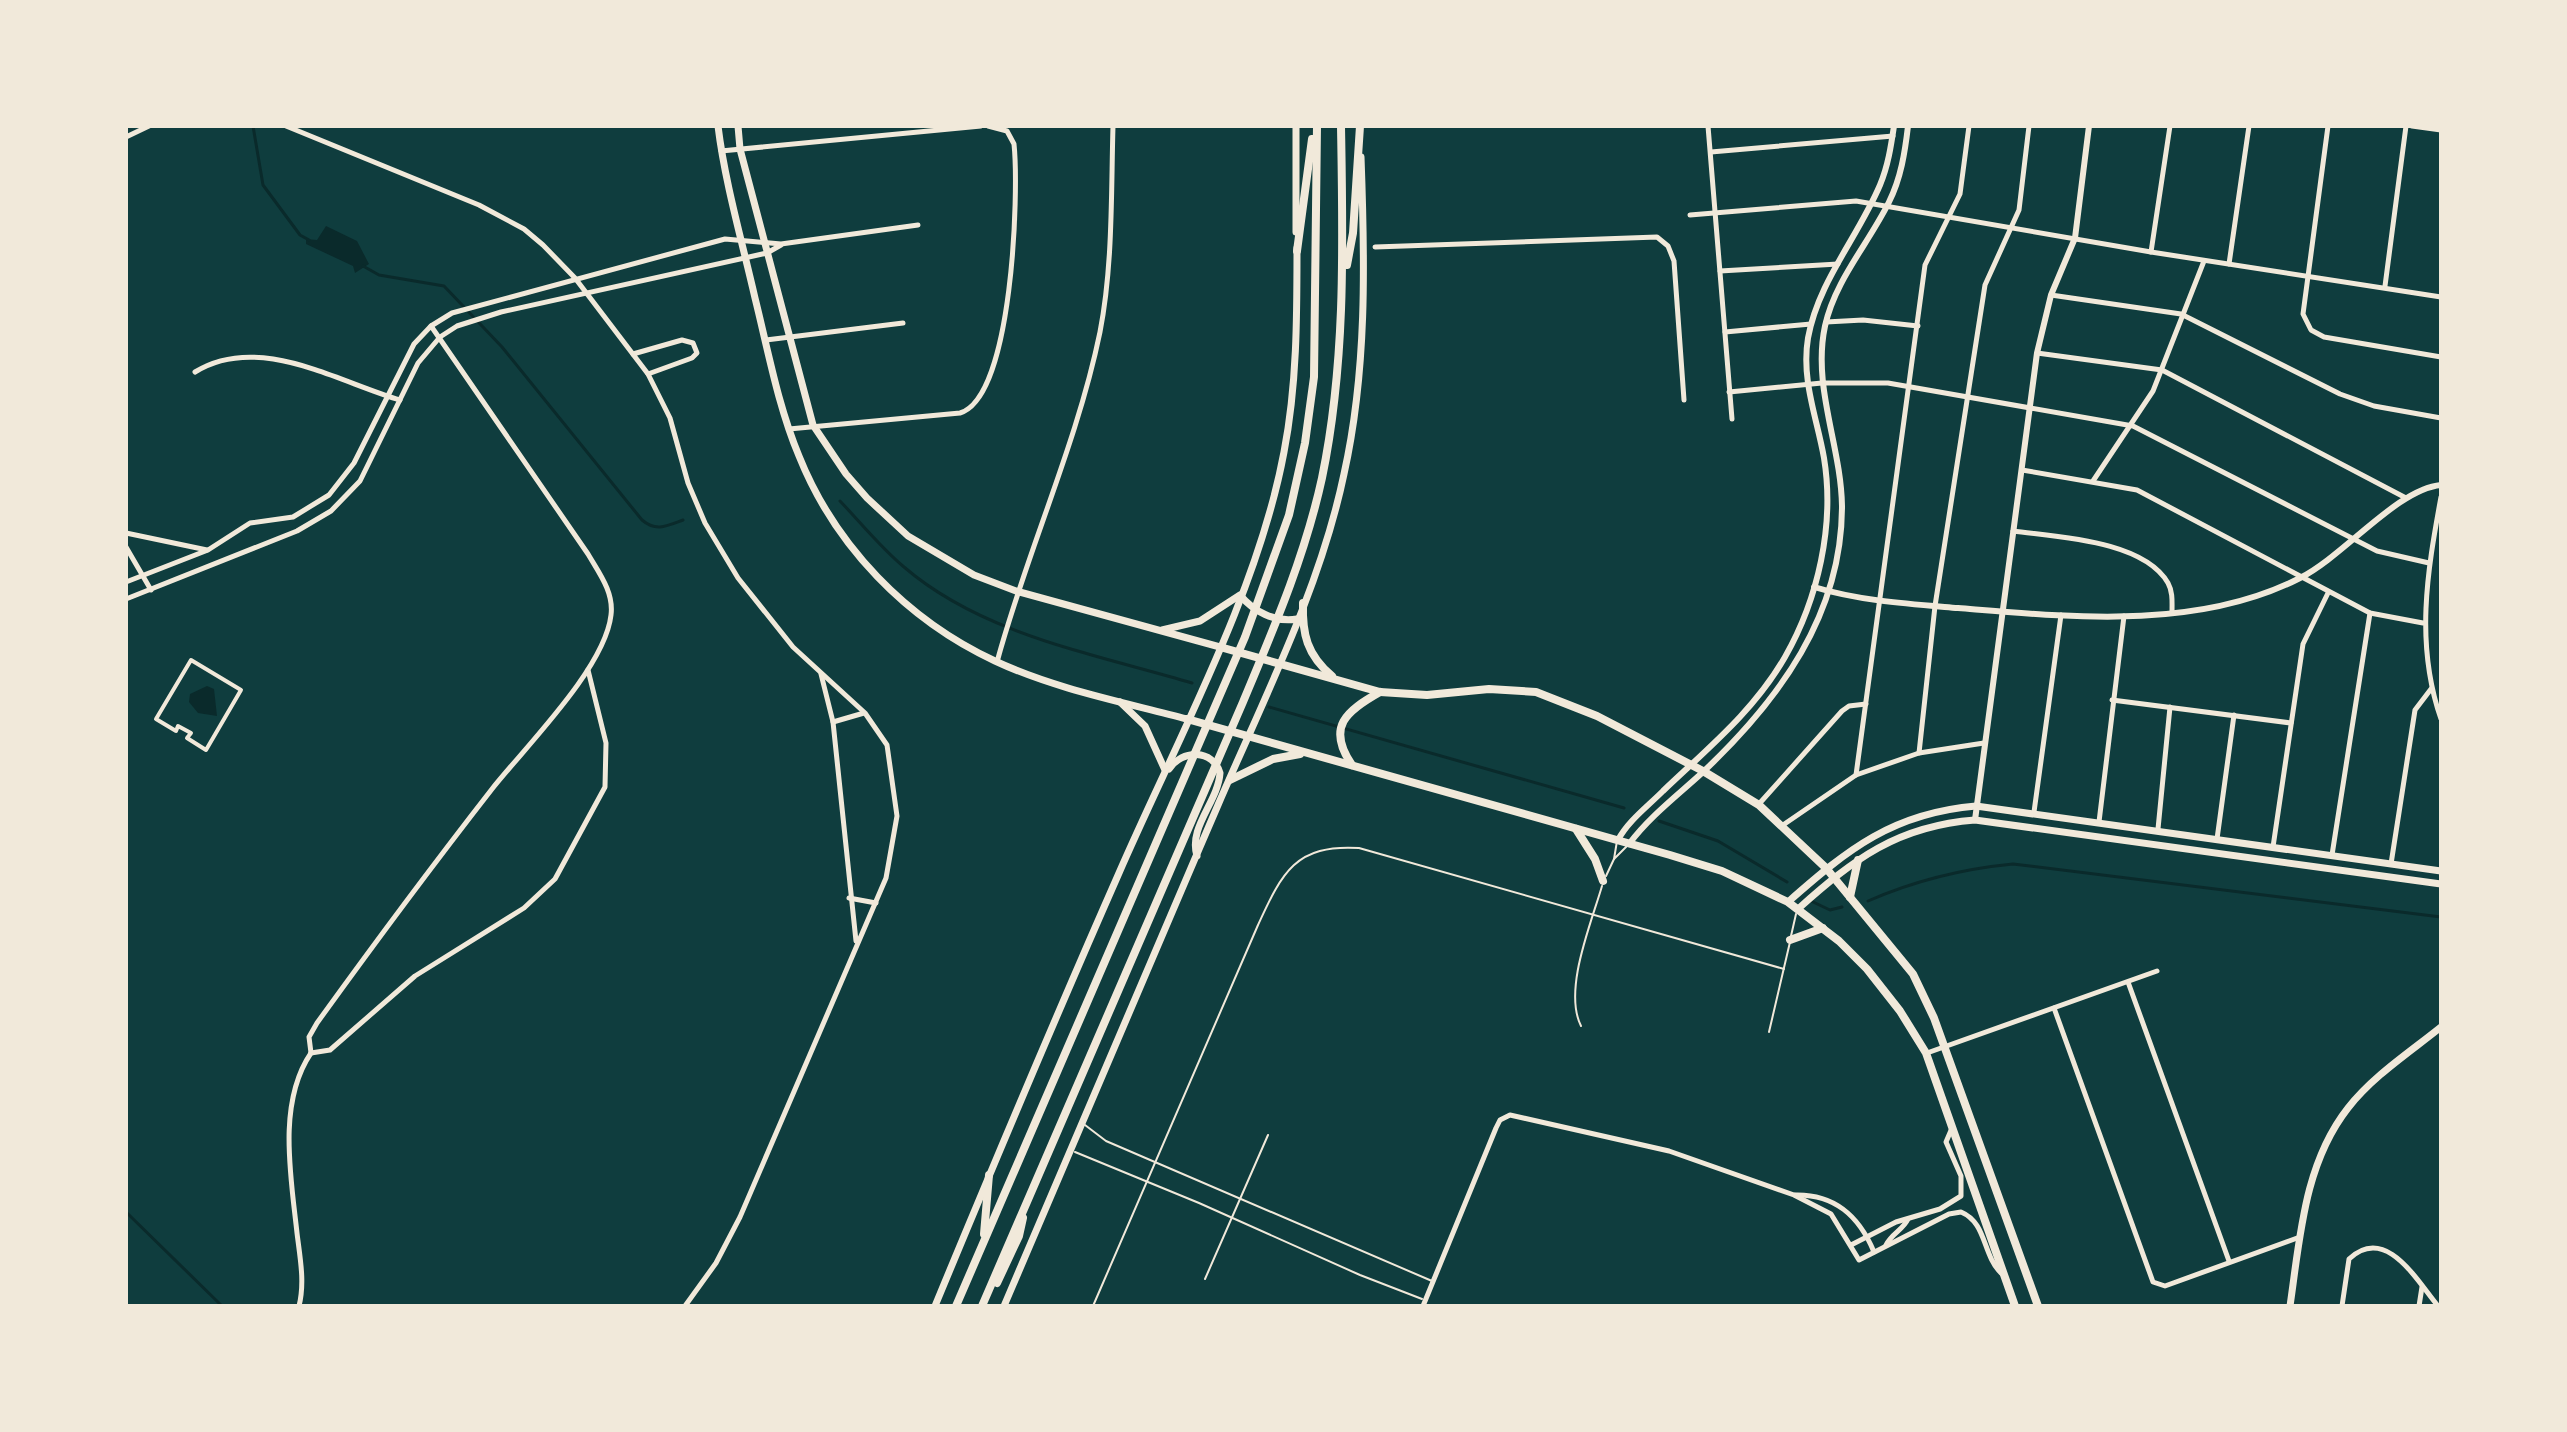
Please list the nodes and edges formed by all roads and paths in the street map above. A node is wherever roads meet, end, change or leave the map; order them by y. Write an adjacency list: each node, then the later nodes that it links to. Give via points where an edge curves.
1 (149, 126): 25 (street)
2 (286, 126): 50 (street, via 505,218 543,245)
3 (718, 126): 27 (main road)
4 (738, 126): 26 (main road)
5 (981, 126): 26 (street)
6 (988, 126): 83 (street, via 1011,137 1014,180 1008,295 981,395 960,413)
7 (1113, 126): 102 (street, via 1100,330 1087,386)
8 (1296, 126): 41 (main road)
9 (1315, 126): 41 (main road); 202 (main road, via 1317,310 1310,410 1292,503 1261,597)
10 (1341, 126): 51 (main road)
11 (1360, 126): 51 (main road, via 1353,233); 108 (main road, via 1364,247 1356,404 1338,502)
12 (1708, 126): 28 (street)
13 (1894, 126): 24 (street)
14 (1908, 126): 30 (street, via 1901,170)
15 (1969, 126): 33 (street, via 1960,194)
16 (2029, 126): 35 (street)
17 (2089, 126): 36 (street)
18 (2170, 126): 42 (street)
19 (2249, 126): 47 (street)
20 (2328, 126): 49 (street)
21 (2406, 126): 52 (street)
22 (2412, 126): 23 (street)
23 (2441, 130)
24 (1893, 136): 28 (street); 29 (street)
25 (126, 137)
26 (740, 149): 27 (street); 38 (main road)
27 (721, 151): 37 (main road)
28 (1711, 152): 31 (street)
29 (1871, 203): 30 (street); 31 (street); 46 (street)
30 (1887, 207): 33 (street); 57 (street)
31 (1716, 211): 32 (street); 48 (street)
32 (1690, 215)
33 (1948, 217): 35 (street); 61 (street, via 1927,257)
34 (918, 225): 39 (street)
35 (2012, 228): 36 (street); 77 (street, via 1988,275)
36 (2075, 238): 42 (street); 54 (street)
37 (741, 240): 38 (street); 44 (main road); 50 (street, via 725,239)
38 (764, 241): 39 (street); 43 (main road)
39 (781, 244): 43 (street)
40 (1375, 247): 79 (street, via 1657,237 1674,261)
41 (1297, 251): 105 (main road, via 1288,431 1267,518)
42 (2151, 252): 45 (street)
43 (767, 253): 44 (street); 63 (main road)
44 (746, 258): 53 (street); 65 (main road)
45 (2204, 261): 47 (street); 56 (street)
46 (1838, 264): 48 (street); 59 (street)
47 (2229, 264): 49 (street)
48 (1720, 271): 62 (street)
49 (2311, 274): 52 (street); 68 (street, via 2303,314 2315,333)
50 (575, 278): 53 (street); 60 (street, via 468,307)
51 (1343, 282): 216 (main road, via 1326,455 1284,605)
52 (2385, 286): 55 (street)
53 (586, 292): 64 (street, via 470,320); 67 (street)
54 (2051, 295): 56 (street); 66 (street)
55 (2441, 297)
56 (2181, 314): 69 (street); 81 (street, via 2340,394)
57 (1826, 322): 61 (street); 72 (street)
58 (903, 323): 63 (street)
59 (1812, 324): 62 (street); 73 (street)
60 (431, 326): 64 (street); 76 (street, via 406,356)
61 (1918, 326): 74 (street)
62 (1725, 332): 75 (street)
63 (788, 336): 65 (street); 83 (main road)
64 (440, 337): 78 (street, via 418,363); 121 (street, via 609,591 607,632)
65 (766, 340): 85 (main road)
66 (2037, 353): 69 (street); 80 (street)
67 (633, 354): 71 (street); 71 (street, via 682,340 695,347 697,355 692,358)
68 (2441, 357)
69 (2162, 370): 84 (street); 90 (street)
70 (195, 372): 76 (street, via 219,359 251,355)
71 (648, 374): 122 (street, via 670,418 688,483 721,550 772,624)
72 (1822, 383): 73 (street); 74 (street); 103 (street, via 1842,505)
73 (1807, 384): 75 (street); 100 (street, via 1827,495)
74 (1909, 386): 77 (street); 107 (street)
75 (1729, 392): 82 (street)
76 (386, 396): 78 (street); 95 (street, via 354,463 329,495 285,520 250,523)
77 (1967, 396): 80 (street); 109 (street)
78 (400, 400): 101 (street, via 360,481 324,516)
79 (1684, 400)
80 (2029, 407): 84 (street); 86 (street)
81 (2441, 418)
82 (1732, 419)
83 (813, 425): 85 (street); 102 (main road, via 846,474 908,536 974,575)
84 (2133, 426): 87 (street); 93 (street)
85 (789, 429): 119 (main road, via 818,497 863,561 920,616)
86 (2022, 470): 87 (street); 91 (street)
87 (2093, 481): 98 (street, via 2137,490)
88 (2441, 485): 90 (street)
89 (2441, 497): 96 (street)
90 (2406, 498): 93 (street)
91 (2013, 531): 110 (street); 111 (street, via 2102,543 2129,554 2167,581)
92 (126, 533): 95 (street)
93 (2356, 539): 96 (street, via 2392,556); 98 (street)
94 (126, 547): 97 (street)
95 (208, 550): 97 (street)
96 (2429, 563): 116 (street)
97 (145, 575): 99 (street); 101 (street)
98 (2300, 578): 104 (street); 111 (street, via 2227,603)
99 (126, 582)
100 (1814, 587): 103 (street); 141 (street, via 1799,628 1759,695)
101 (151, 590): 106 (street)
102 (1016, 591): 117 (main road); 119 (street)
103 (1828, 592): 107 (street); 144 (street, via 1814,630 1782,686)
104 (2328, 593): 112 (street); 136 (street, via 2303,644)
105 (1240, 595): 115 (main road, via 1259,612); 117 (main road, via 1200,621); 118 (main road)
106 (126, 599)
107 (1879, 600): 109 (street); 129 (street)
108 (1303, 603): 115 (main road); 123 (main road, via 1305,641)
109 (1935, 606): 110 (street); 140 (street)
110 (2000, 611): 113 (street); 138 (street)
111 (2172, 613): 114 (street)
112 (2370, 613): 116 (street); 160 (street)
113 (2062, 614): 114 (street); 149 (street)
114 (2124, 616): 127 (street)
115 (1297, 619): 120 (main road)
116 (2423, 623): 124 (street)
117 (1160, 631): 118 (main road)
118 (1220, 647): 120 (main road); 133 (main road)
119 (997, 662): 128 (main road)
120 (1279, 663): 123 (main road); 137 (main road)
121 (588, 670): 187 (street, via 317,1023 309,1037); 187 (street, via 606,743 605,787 555,879 524,908 415,976 330,1050)
122 (820, 673): 131 (street); 135 (street)
123 (1335, 679): 126 (main road)
124 (2431, 689): 134 (street); 164 (street, via 2415,710)
125 (241, 690): 125 (street, via 191,660 156,719 191,733 187,738 206,750)
126 (1380, 692): 141 (main road, via 1536,692 1597,716); 142 (main road, via 1351,710 1344,721 1341,745)
127 (2112, 700): 130 (street); 152 (street)
128 (1118, 701): 133 (main road); 143 (main road, via 1145,726)
129 (1866, 704): 145 (street); 147 (street, via 1842,711)
130 (2170, 707): 132 (street); 155 (street)
131 (865, 713): 135 (street); 173 (street, via 887,745 897,816 892,857)
132 (2234, 715): 136 (street); 156 (street)
133 (1187, 719): 137 (main road); 143 (main road)
134 (2441, 719)
135 (833, 722): 171 (street)
136 (2291, 723): 159 (street)
137 (1248, 737): 139 (main road); 146 (main road)
138 (1984, 743): 140 (street); 148 (street)
139 (1307, 753): 142 (main road); 146 (main road, via 1273,759)
140 (1919, 753): 145 (street)
141 (1690, 765): 144 (main road); 157 (street)
142 (1353, 766): 154 (main road)
143 (1165, 770): 151 (main road)
144 (1703, 771): 147 (main road); 158 (street)
145 (1856, 775): 153 (street)
146 (1230, 780): 161 (main road)
147 (1759, 805): 153 (main road)
148 (1976, 806): 149 (main road); 150 (street); 165 (main road, via 1921,814 1892,825)
149 (2034, 812): 152 (main road)
150 (1975, 820): 163 (main road, via 1919,828); 169 (main road)
151 (1141, 822): 161 (main road, via 1177,759 1195,754 1211,760 1218,766 1220,782 1195,838); 194 (main road)
152 (2099, 822): 155 (main road)
153 (1783, 825): 165 (main road)
154 (1575, 829): 157 (main road); 168 (main road)
155 (2158, 829): 156 (main road)
156 (2217, 839): 159 (main road)
157 (1618, 840): 158 (main road); 162 (lane)
158 (1629, 844): 162 (lane); 172 (main road, via 1722,871)
159 (2273, 847): 160 (main road)
160 (2332, 855): 164 (main road)
161 (1197, 856): 189 (main road)
162 (1614, 859): 168 (lane)
163 (1858, 860): 167 (main road); 170 (main road)
164 (2391, 864): 166 (main road)
165 (1826, 868): 167 (main road); 172 (main road)
166 (2441, 871)
167 (1834, 877): 170 (main road); 174 (main road)
168 (1603, 881): 175 (lane)
169 (2441, 884)
170 (1850, 897): 186 (main road, via 1913,974)
171 (849, 898): 173 (street); 178 (street)
172 (1788, 902): 174 (main road)
173 (876, 903): 178 (street)
174 (1798, 909): 176 (main road); 177 (lane)
175 (1594, 915): 179 (lane); 183 (lane, via 1573,992); 193 (lane, via 1359,848 1333,847 1299,859 1272,894)
176 (1823, 928): 177 (main road); 188 (main road, via 1867,969)
177 (1790, 940): 179 (lane)
178 (857, 944): 214 (street, via 732,1233)
179 (1784, 969): 185 (lane)
180 (2157, 971): 181 (street)
181 (2128, 982): 182 (street); 206 (street)
182 (2054, 1008): 186 (street); 206 (street, via 2153,1282 2165,1286)
183 (1581, 1026)
184 (2441, 1027): 201 (main road, via 2349,1106 2314,1172)
185 (1769, 1032)
186 (1944, 1046): 188 (street); 220 (main road)
187 (311, 1053): 213 (street, via 298,1078 290,1125 303,1278)
188 (1926, 1053): 190 (main road)
189 (1082, 1121): 192 (main road); 193 (lane, via 1098,1138)
190 (1952, 1127): 199 (street, via 1946,1142 1961,1176 1961,1196); 207 (main road)
191 (1268, 1135): 197 (lane)
192 (1070, 1150): 195 (lane); 217 (main road)
193 (1156, 1163): 195 (lane); 197 (lane)
194 (989, 1175): 202 (main road); 215 (main road)
195 (1148, 1181): 198 (lane); 218 (lane)
196 (1794, 1195): 200 (street, via 1813,1195 1846,1209); 203 (street, via 1831,1214); 209 (street, via 1669,1151 1510,1115 1496,1128)
197 (1241, 1198): 198 (lane); 209 (lane)
198 (1233, 1219): 208 (lane); 212 (lane)
199 (1908, 1219): 200 (street); 204 (street)
200 (1868, 1237): 203 (street); 205 (street)
201 (2300, 1237): 206 (street); 221 (main road)
202 (983, 1240): 211 (main road)
203 (1851, 1245): 205 (street, via 1859,1260)
204 (1886, 1246): 205 (street); 207 (street, via 1961,1212 1980,1226 1991,1263)
205 (1874, 1252)
206 (2229, 1261)
207 (2005, 1276): 219 (main road)
208 (1205, 1279)
209 (1433, 1281): 212 (street)
210 (2422, 1287): 222 (street, via 2391,1252 2359,1252 2347,1263); 223 (street); 224 (street)
211 (956, 1303)
212 (1424, 1303)
213 (299, 1306)
214 (685, 1306)
215 (935, 1306)
216 (984, 1306)
217 (1004, 1306)
218 (1093, 1306)
219 (2015, 1306)
220 (2038, 1306)
221 (2290, 1306)
222 (2342, 1306)
223 (2419, 1306)
224 (2438, 1306)

